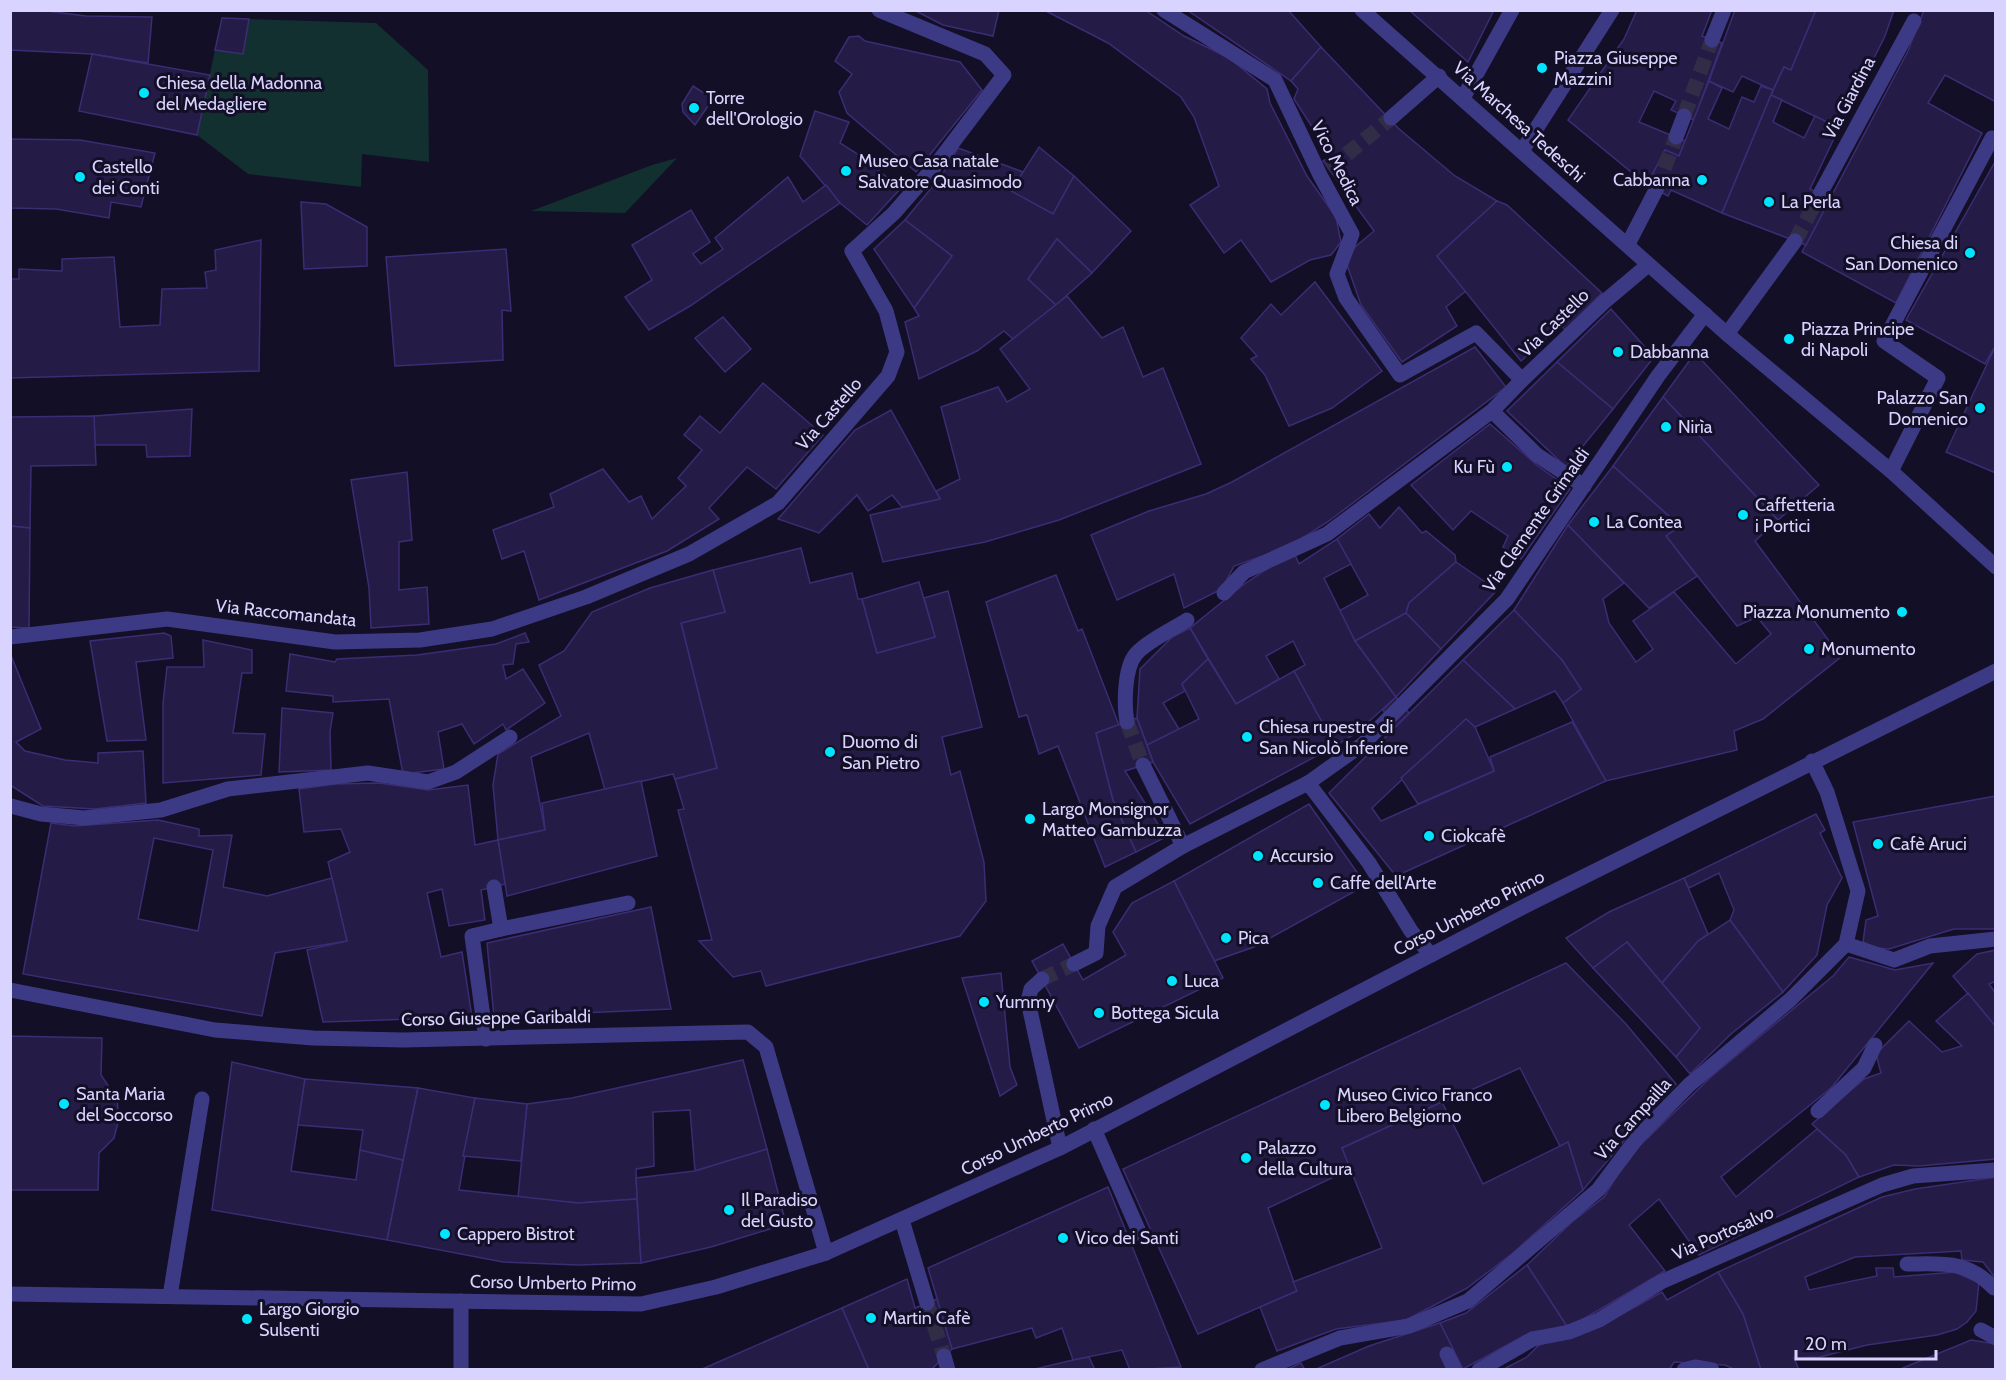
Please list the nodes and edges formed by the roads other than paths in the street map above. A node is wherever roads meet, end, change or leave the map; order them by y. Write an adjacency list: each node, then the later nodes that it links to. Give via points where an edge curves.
1 (879, 10): 28 (street, Via Castello, via 985,54 1004,75 935,166 894,213 852,251 886,312 897,352 888,376 778,503)
2 (1164, 10): 23 (street, Vico Medica, via 1275,80 1352,234 1336,274 1346,298)
3 (1362, 10): 9 (street, Via Marchesa Tedeschi)
4 (1512, 10): 10 (street)
5 (1612, 10): 15 (street)
6 (1724, 10): 8 (street)
7 (1914, 21): 17 (street, Via Giardina)
8 (1712, 40)
9 (1438, 76): 10 (street, Via Marchesa Tedeschi); 12 (street)
10 (1463, 98): 15 (street, Via Marchesa Tedeschi)
11 (1684, 116): 13 (street)
12 (1391, 118)
13 (1676, 137)
14 (1992, 138): 26 (street, via 1884,341 1938,378)
15 (1522, 152): 19 (street, Via Marchesa Tedeschi)
16 (1656, 190): 19 (street)
17 (1820, 194)
18 (1795, 241): 22 (street)
19 (1628, 244): 20 (street, Via Marchesa Tedeschi)
20 (1648, 265): 21 (street, Via Marchesa Tedeschi); 24 (street, Via Castello)
21 (1705, 314): 22 (street, Via Marchesa Tedeschi); 27 (street, Via Clemente Grimaldi)
22 (1727, 334): 26 (street, Via Marchesa Tedeschi)
23 (1400, 375): 24 (street, Via Castello, via 1476,333)
24 (1522, 380): 25 (street)
25 (1492, 411): 27 (street, via 1537,455); 30 (street, via 1327,534 1244,572)
26 (1891, 471): 29 (street, Via Marchesa Tedeschi)
27 (1584, 486): 38 (street, Via Clemente Grimaldi, via 1507,599 1363,744)
28 (689, 554): 32 (street, Via Raccomandata, via 586,597 492,629 420,640 335,642 167,619)
29 (1995, 567)
30 (1224, 593)
31 (1187, 620): 34 (street, via 1135,654 1127,677)
32 (10, 638)
33 (1995, 672): 36 (street, Corso Umberto Primo)
34 (1127, 722)
35 (510, 737): 39 (street, via 456,772 428,782 368,773 228,789 161,810 84,818 41,814)
36 (1812, 761): 45 (street, via 1827,792 1858,891); 46 (street, Corso Umberto Primo)
37 (1143, 765): 40 (street)
38 (1308, 783): 40 (street, Via Clemente Grimaldi); 46 (street, via 1369,863 1411,932)
39 (11, 806)
40 (1183, 846): 47 (street, Via Clemente Grimaldi, via 1115,887 1098,926 1096,952)
41 (495, 887): 43 (street)
42 (628, 903): 43 (street)
43 (501, 929): 50 (street, via 472,936)
44 (1995, 939): 45 (street, via 1930,946 1894,960)
45 (1846, 944): 70 (street, Via Campailla, via 1790,1000 1689,1085 1637,1138 1598,1190 1468,1300 1430,1321 1340,1338)
46 (1431, 956): 54 (street, Corso Umberto Primo)
47 (1074, 964)
48 (1042, 979): 55 (street, via 1031,988 1028,1001)
49 (10, 990): 50 (street, Corso Giuseppe Garibaldi, via 215,1030 313,1038)
50 (486, 1039): 59 (street, Corso Giuseppe Garibaldi, via 748,1032 765,1047)
51 (1875, 1046): 53 (street, via 1864,1068)
52 (202, 1099): 63 (street)
53 (1818, 1111)
54 (1094, 1129): 55 (street, Corso Umberto Primo); 58 (street)
55 (1060, 1148): 57 (street, Corso Umberto Primo)
56 (1995, 1170): 72 (street, Via Portosalvo, via 1913,1176 1882,1185 1661,1282 1599,1320 1569,1332 1533,1339)
57 (902, 1220): 59 (street, Corso Umberto Primo); 65 (street)
58 (1140, 1234)
59 (826, 1253): 64 (street, Corso Umberto Primo, via 716,1287 641,1304)
60 (1906, 1264): 61 (street, via 1945,1264 1979,1272)
61 (1994, 1288)
62 (10, 1294): 63 (street, Corso Umberto Primo)
63 (170, 1296): 64 (street, Corso Umberto Primo)
64 (461, 1301): 69 (street)
65 (927, 1303)
66 (1981, 1330): 67 (street)
67 (1995, 1338)
68 (1447, 1354): 71 (street)
69 (461, 1370)
70 (1262, 1370)
71 (1455, 1370)
72 (1479, 1370)
73 (1684, 1370): 74 (street)
74 (1712, 1370)

